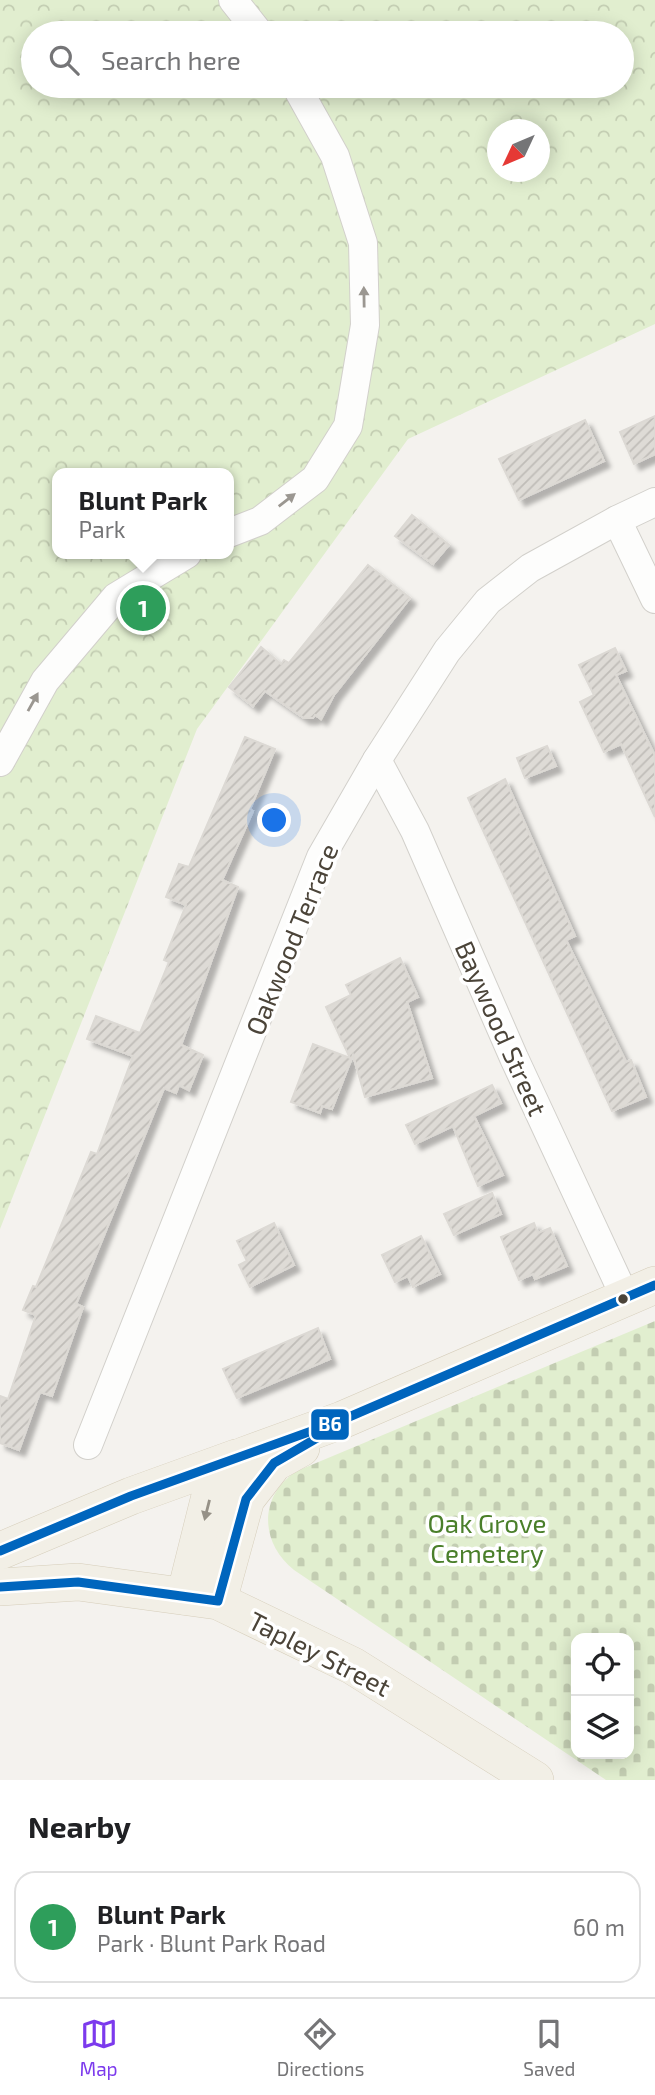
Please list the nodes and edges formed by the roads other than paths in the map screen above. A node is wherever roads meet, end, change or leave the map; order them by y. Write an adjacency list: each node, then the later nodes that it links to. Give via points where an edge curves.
1 (233, 0): 2 (street)
2 (250, 21)
3 (303, 98): 6 (street, one-way to 3, via 260,521 315,479 348,426 365,325 363,243 335,156)
4 (655, 502): 5 (street, Oakwood Terrace)
5 (617, 520): 8 (street); 9 (street, Oakwood Terrace, via 530,568 488,601 447,650)
6 (234, 531)
7 (179, 559): 10 (street, one-way to 7, via 45,681 116,597)
8 (655, 600)
9 (377, 760): 11 (street, Baywood Street, via 415,831 514,1058); 13 (street, Oakwood Terrace, via 321,857)
10 (0, 762)
11 (640, 1291): 12 (main road)
12 (342, 1420): 14 (main road); 17 (main road, via 274,1463 258,1479)
13 (88, 1445)
14 (243, 1456): 15 (main road, via 131,1496); 17 (main road, one-way to 17, via 213,1484)
15 (0, 1551)
16 (0, 1587): 17 (main road, Tapley Street, via 78,1582)
17 (201, 1599): 18 (main road, Tapley Street, via 353,1666)
18 (535, 1780)

